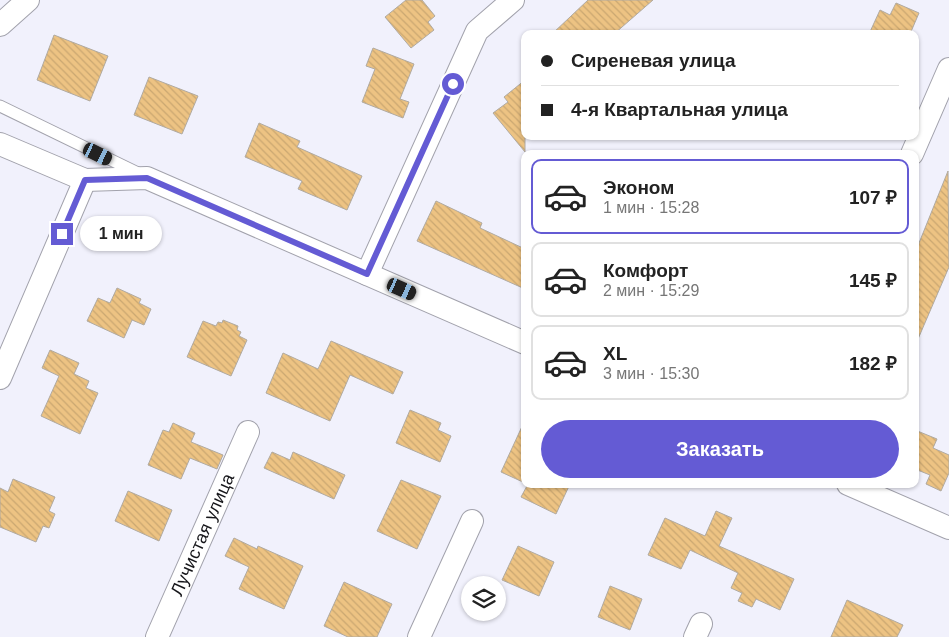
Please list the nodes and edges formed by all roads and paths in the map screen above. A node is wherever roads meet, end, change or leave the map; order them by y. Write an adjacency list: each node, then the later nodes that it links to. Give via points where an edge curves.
1 (28, 0): 3 (street)
2 (513, 0): 10 (street, via 477,32)
3 (0, 25)
4 (949, 69): 6 (street)
5 (0, 106): 8 (lane)
6 (919, 138)
7 (0, 144): 9 (street)
8 (147, 178): 9 (street); 10 (street)
9 (85, 180): 12 (street)
10 (367, 274): 11 (street)
11 (521, 341)
12 (0, 378)
13 (248, 432): 17 (street, Лучистая улица)
14 (857, 488): 16 (street)
15 (472, 521): 18 (street)
16 (949, 528)
17 (157, 637)
18 (419, 637)

